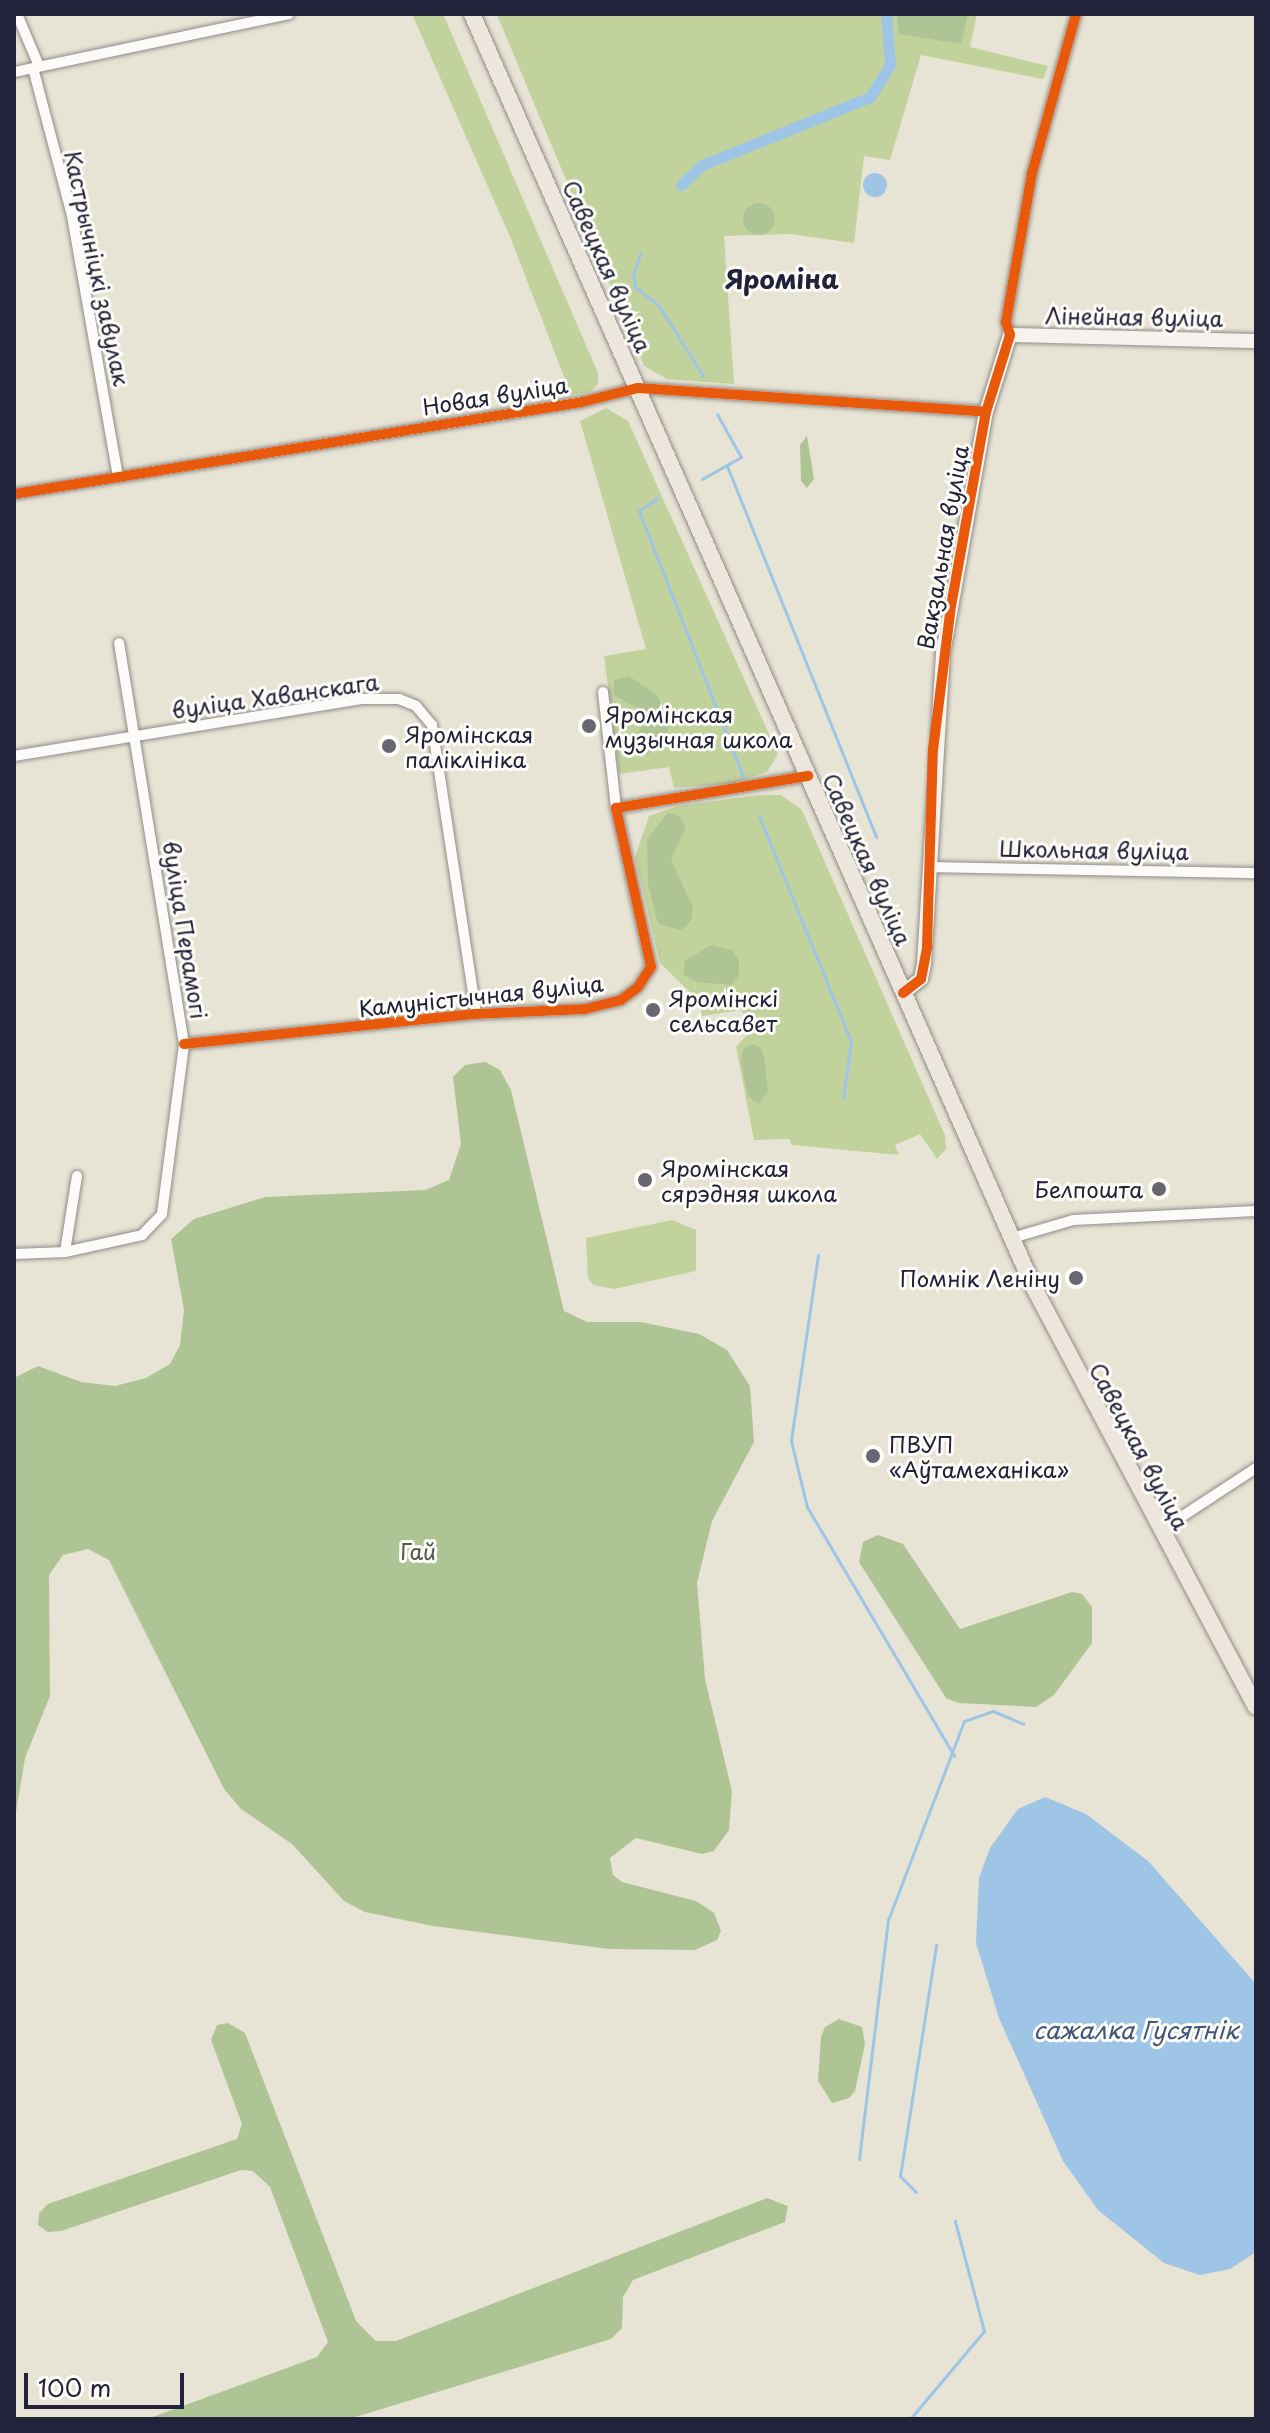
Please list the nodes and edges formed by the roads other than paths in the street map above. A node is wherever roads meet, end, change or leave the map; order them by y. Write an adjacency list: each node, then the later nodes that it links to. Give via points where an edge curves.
1 (17, 14): 5 (street, Кастрычніцкі завулак)
2 (289, 14): 5 (street)
3 (472, 14): 9 (main road, Савецкая вуліца)
4 (1076, 14): 7 (street, Вакзальная вуліца, via 1032,173 1006,322)
5 (36, 67): 6 (street); 11 (street, Кастрычніцкі завулак, via 72,216)
6 (14, 72)
7 (1010, 335): 8 (street, Лінейная вуліца); 10 (street, Вакзальная вуліца)
8 (1256, 341)
9 (638, 388): 10 (street, Новая вуліца); 11 (street, Новая вуліца, via 582,402); 17 (main road, Савецкая вуліца)
10 (986, 412): 19 (street, Вакзальная вуліца, via 943,653 933,750)
11 (118, 477): 12 (street, Новая вуліца)
12 (14, 494)
13 (119, 643): 15 (street, вуліца Перамогі)
14 (603, 692): 18 (street, Камуністычная вуліца)
15 (135, 735): 16 (street, вуліца Хаванскага); 22 (street, вуліца Хаванскага, via 361,699 399,699 416,706 432,725); 23 (street, вуліца Перамогі)
16 (14, 756)
17 (808, 776): 18 (street); 21 (main road, Савецкая вуліца)
18 (616, 808): 22 (street, Камуністычная вуліца, via 651,967 638,987 621,1000 585,1009)
19 (931, 867): 20 (street, Школьная вуліца); 21 (street, Вакзальная вуліца, via 921,979)
20 (1256, 873)
21 (903, 993): 26 (main road, Савецкая вуліца)
22 (476, 1014): 23 (street, Камуністычная вуліца, via 238,1043)
23 (184, 1044): 27 (street, вуліца Перамогі, via 162,1214 142,1235)
24 (77, 1176): 27 (street)
25 (1256, 1211): 26 (street, via 1073,1220)
26 (1012, 1238): 30 (main road, Савецкая вуліца, via 1060,1343)
27 (65, 1252): 28 (street, вуліца Перамогі)
28 (14, 1254)
29 (1256, 1468): 30 (street)
30 (1160, 1531): 31 (main road, Савецкая вуліца)
31 (1256, 1707)

